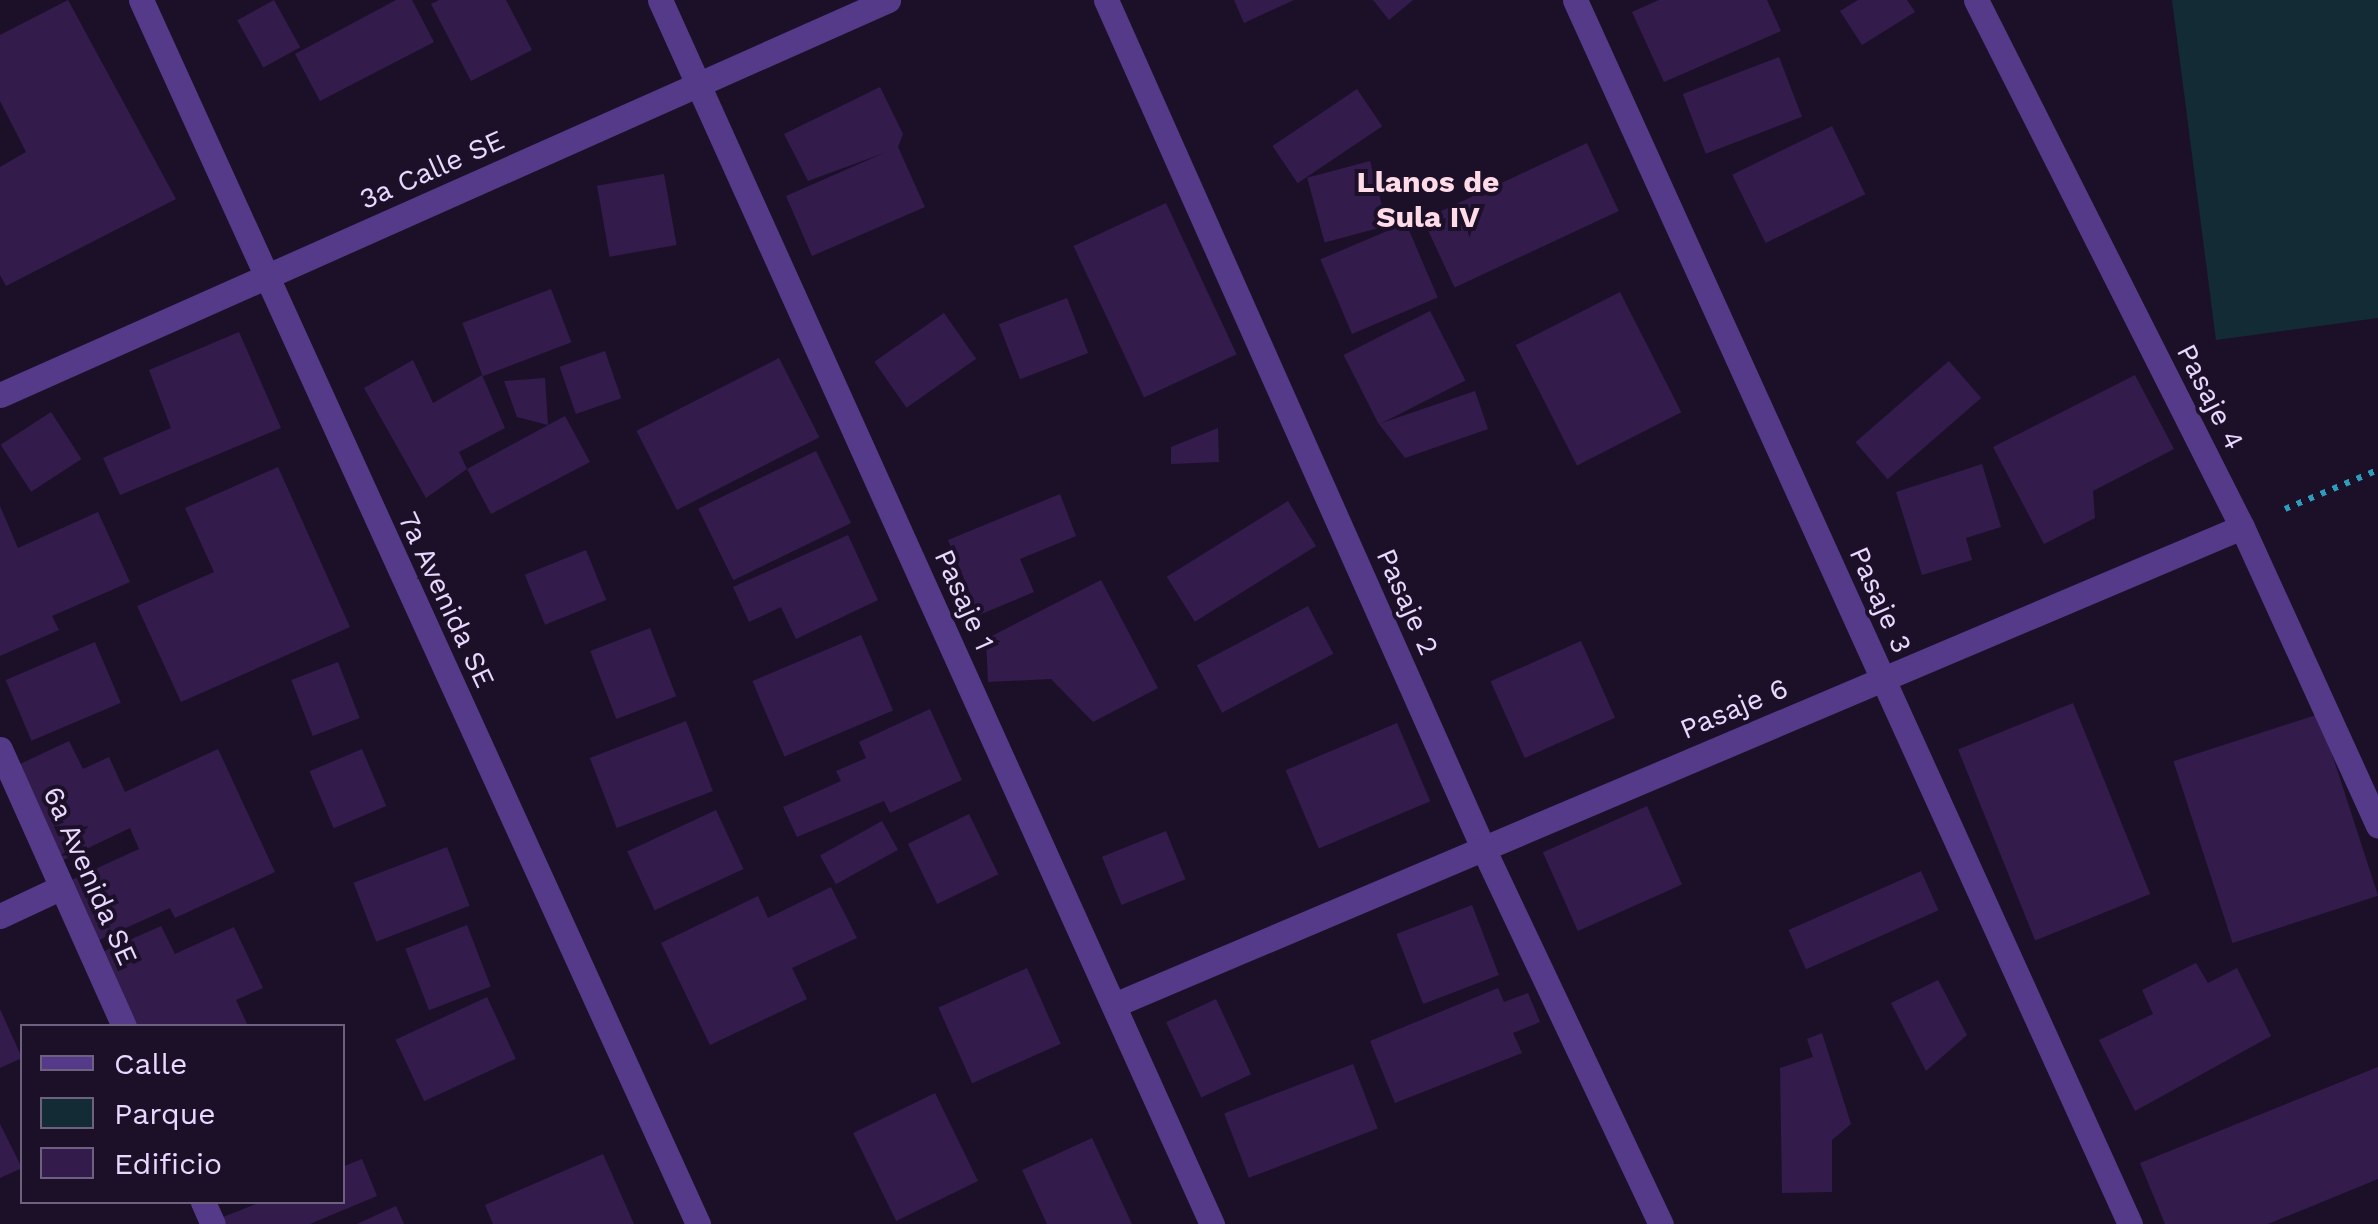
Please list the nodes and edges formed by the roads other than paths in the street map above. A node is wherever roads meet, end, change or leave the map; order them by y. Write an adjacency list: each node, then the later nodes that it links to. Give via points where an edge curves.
1 (141, 0): 8 (street, 7a Avenida SE)
2 (660, 0): 7 (street, Pasaje 1)
3 (888, 0): 7 (street, 3a Calle SE)
4 (1106, 0): 14 (street, Pasaje 2)
5 (1574, 0): 11 (street, Pasaje 3)
6 (1976, 0): 10 (street, Pasaje 4)
7 (698, 84): 8 (street, 3a Calle SE); 17 (street, Pasaje 1)
8 (266, 276): 9 (street, 3a Calle SE); 19 (street, 7a Avenida SE)
9 (0, 394)
10 (2242, 527): 11 (street, Pasaje 6); 13 (street, Pasaje 4)
11 (1883, 679): 14 (street, Pasaje 6); 22 (street, Pasaje 3)
12 (0, 749): 15 (street, 6a Avenida SE)
13 (2378, 826)
14 (1484, 848): 17 (street, Pasaje 6); 21 (street, Pasaje 2)
15 (62, 887): 16 (street); 18 (street, 6a Avenida SE)
16 (0, 916)
17 (1114, 1004): 20 (street, Pasaje 1)
18 (123, 1024)
19 (698, 1224)
20 (1212, 1224)
21 (1662, 1224)
22 (2130, 1224)

